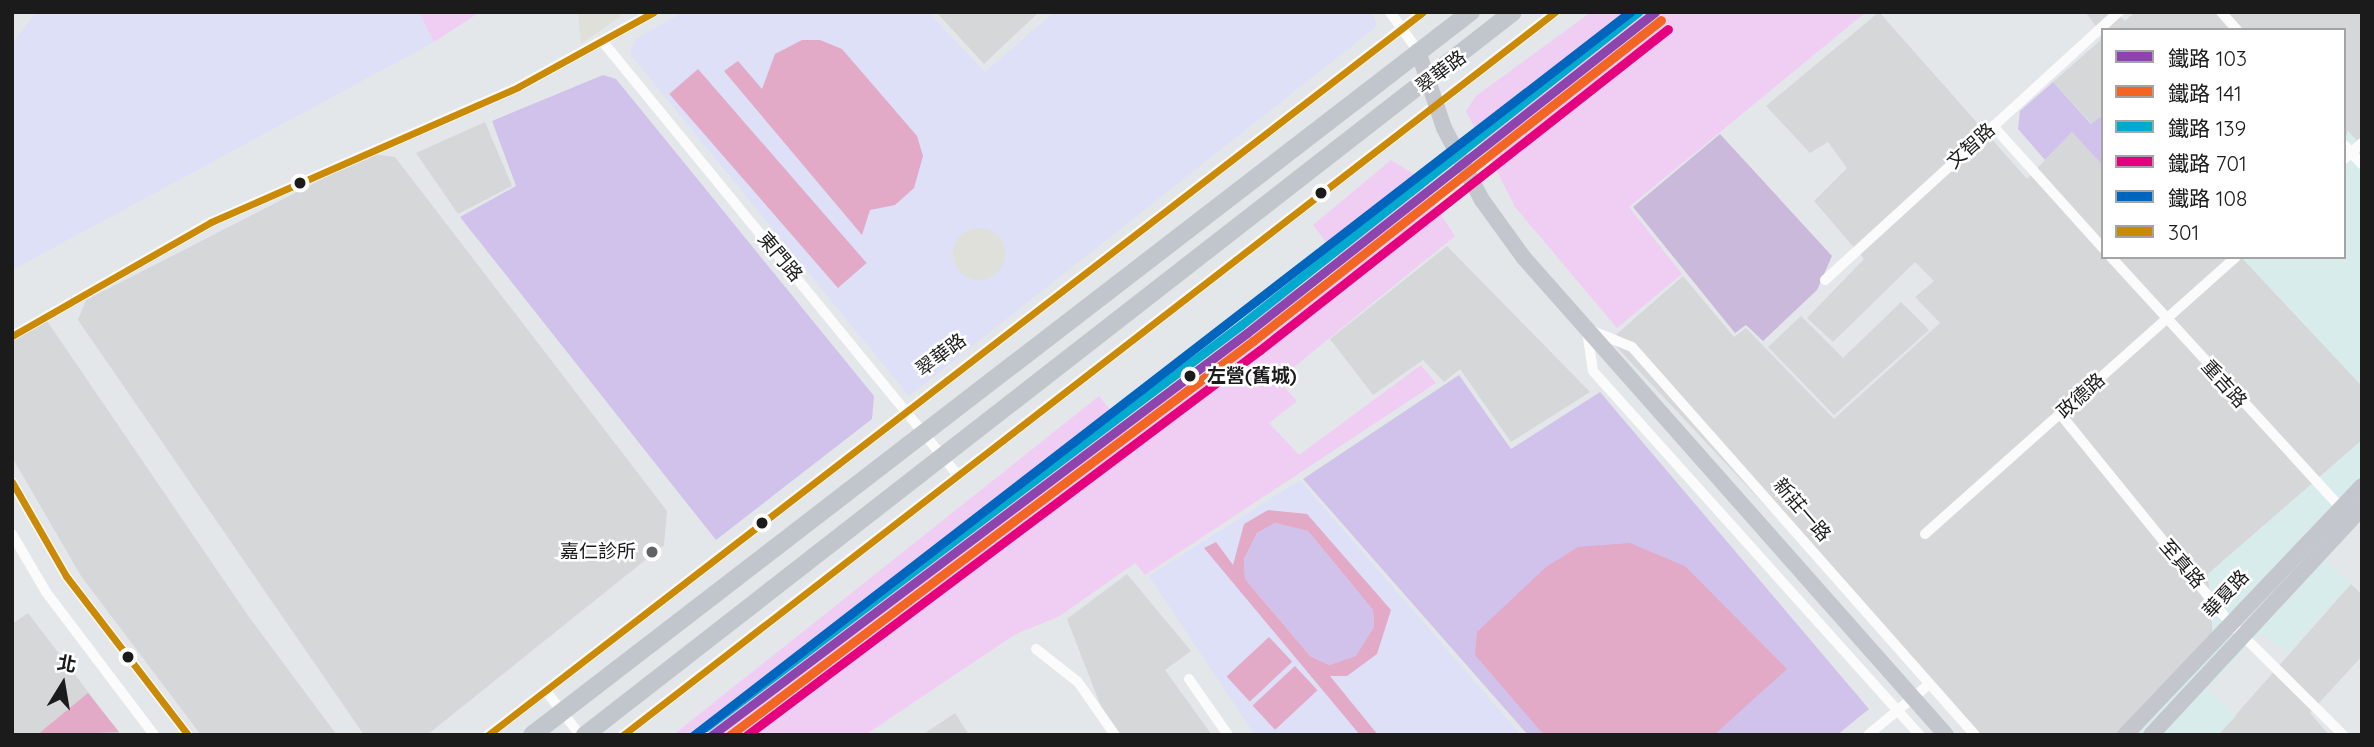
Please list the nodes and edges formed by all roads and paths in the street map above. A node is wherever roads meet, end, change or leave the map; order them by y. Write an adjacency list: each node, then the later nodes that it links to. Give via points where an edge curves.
1 (654, 12): 12 (street)
2 (1390, 12): 10 (street)
3 (1405, 12): 10 (street)
4 (1423, 12): 10 (street, 翠華路)
5 (1471, 12): 13 (main road, 翠華路)
6 (1513, 12): 14 (main road, 翠華路)
7 (1555, 12): 15 (street, 翠華路)
8 (2118, 12): 16 (street, 文智路)
9 (2221, 12): 11 (street)
10 (1405, 26): 13 (street); 27 (street, 翠華路)
11 (2235, 28)
12 (603, 42): 26 (street, via 495,98 211,222); 27 (street, 東門路)
13 (1418, 51): 14 (street, 新莊一路); 29 (main road, 翠華路)
14 (1427, 75): 15 (street, 新莊一路); 30 (main road, 翠華路)
15 (1435, 101): 25 (street, 新莊一路, via 1501,229); 31 (street, 翠華路)
16 (1993, 126): 20 (street); 23 (street, 文智路)
17 (2362, 143): 18 (street)
18 (2347, 152): 19 (street)
19 (2362, 164)
20 (2101, 245)
21 (2113, 259): 24 (street, 重吉路)
22 (2234, 259): 24 (street, 政德路)
23 (1825, 280)
24 (2166, 319): 28 (street, 政德路); 34 (street, 重吉路)
25 (1587, 328): 42 (street, 新莊一路, via 1632,347); 44 (street, 新莊一路); 45 (street, via 1593,371)
26 (12, 336)
27 (906, 408): 29 (street, 東門路); 43 (street, 翠華路)
28 (2061, 415): 37 (street, 政德路); 38 (street, 至真路)
29 (926, 433): 30 (street, 東門路); 46 (main road, 翠華路)
30 (944, 456): 31 (street, 東門路); 52 (main road, 翠華路)
31 (956, 473): 53 (street, 翠華路)
32 (12, 482): 48 (street, via 66,576)
33 (2362, 486): 34 (street, 華夏路)
34 (2340, 507): 38 (street, 華夏路)
35 (2362, 508): 39 (street, 華夏路)
36 (12, 534): 47 (street, via 46,592)
37 (1925, 534)
38 (2229, 622): 39 (street, 至真路); 60 (street, 華夏路)
39 (2242, 636): 61 (street, 華夏路); 62 (street, 至真路)
40 (1035, 649): 54 (street, via 1079,682)
41 (1189, 679): 55 (street)
42 (1927, 685): 44 (street); 59 (street, 新莊一路)
43 (546, 691): 46 (street); 49 (street, 翠華路)
44 (1912, 699): 45 (street); 58 (street, 新莊一路)
45 (1898, 710): 56 (street); 57 (street)
46 (562, 712): 50 (main road, 翠華路); 51 (street)
47 (154, 735)
48 (188, 735)
49 (488, 735)
50 (532, 735)
51 (580, 735)
52 (585, 735)
53 (623, 735)
54 (1115, 735)
55 (1227, 735)
56 (1868, 735)
57 (1920, 735)
58 (1945, 735)
59 (1975, 735)
60 (2125, 735)
61 (2151, 735)
62 (2343, 735)

